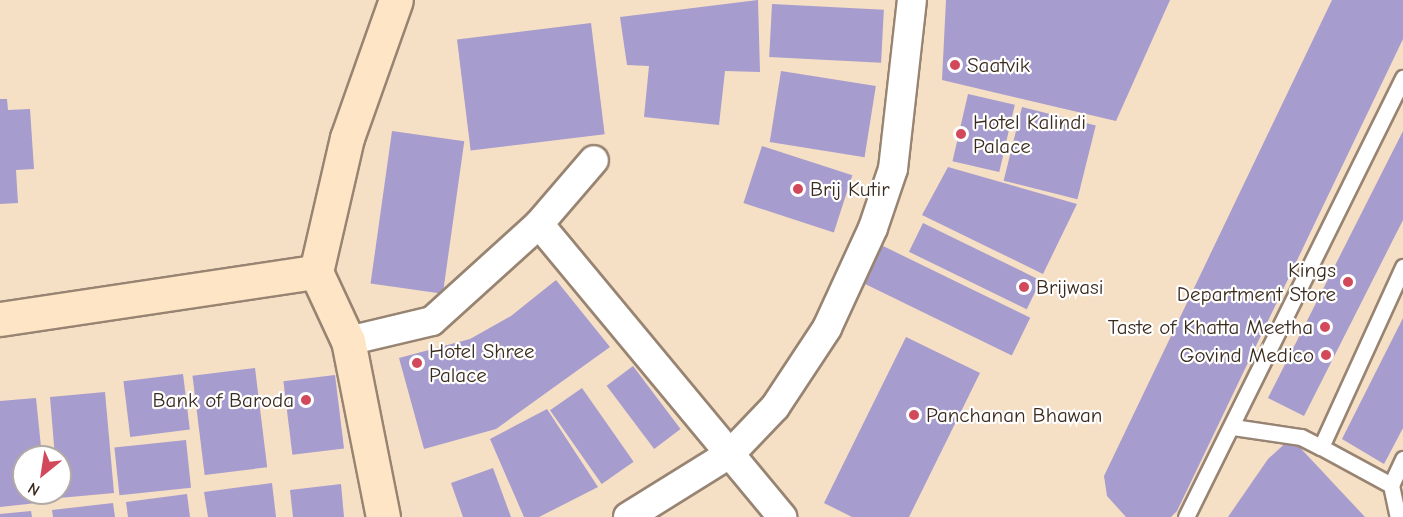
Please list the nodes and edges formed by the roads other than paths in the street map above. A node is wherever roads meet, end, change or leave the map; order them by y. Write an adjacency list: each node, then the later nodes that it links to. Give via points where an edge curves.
1 (396, 0): 7 (street, via 347,138)
2 (912, 0): 13 (street, via 898,143 873,228 827,328 801,372)
3 (1403, 78): 11 (lane)
4 (594, 160): 5 (street)
5 (539, 224): 10 (street, via 432,321); 13 (street)
6 (1403, 267): 8 (lane)
7 (316, 272): 9 (street); 10 (street)
8 (1398, 292): 12 (lane)
9 (0, 319)
10 (348, 341): 16 (street)
11 (1233, 427): 12 (lane, via 1301,437); 19 (lane)
12 (1321, 447): 15 (lane)
13 (731, 453): 17 (street); 18 (street)
14 (1403, 459): 15 (lane)
15 (1391, 485): 20 (lane)
16 (383, 517)
17 (628, 517)
18 (782, 517)
19 (1186, 517)
20 (1398, 517)

